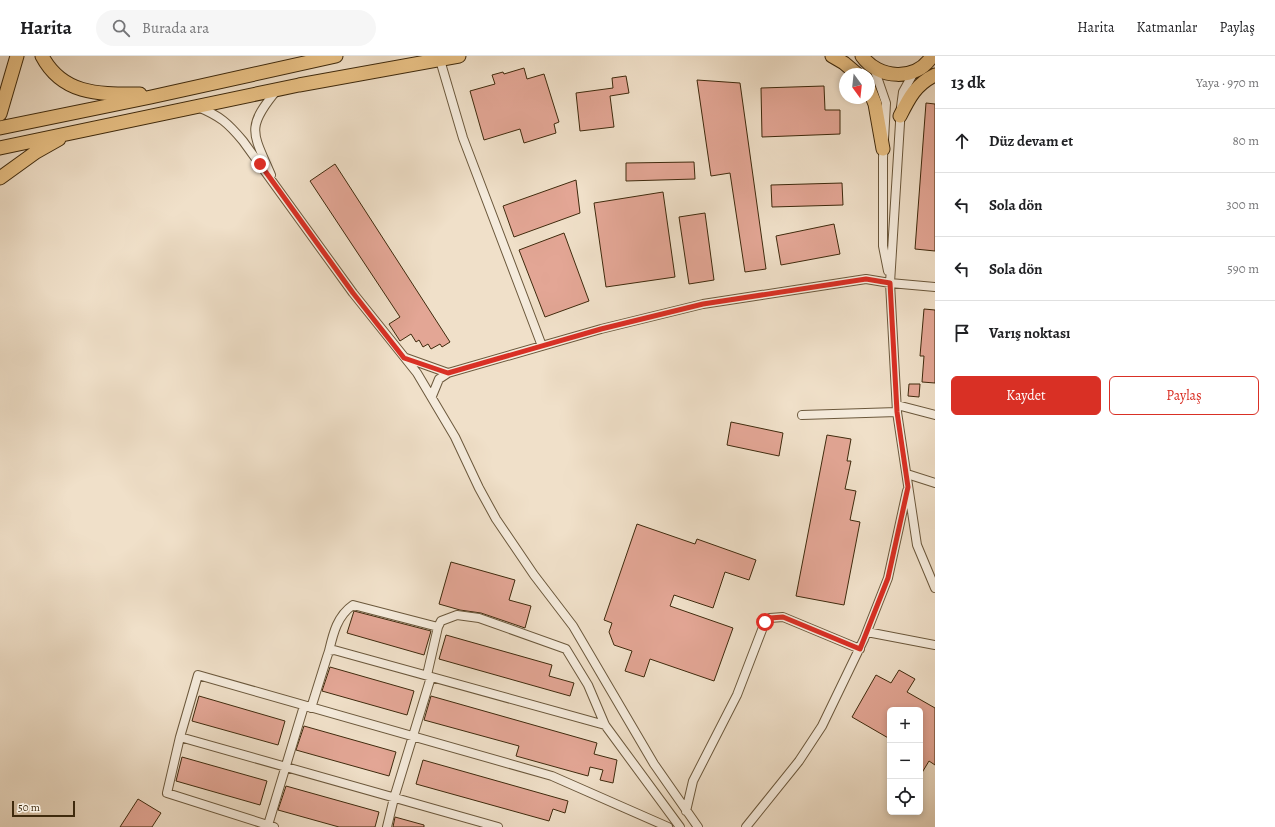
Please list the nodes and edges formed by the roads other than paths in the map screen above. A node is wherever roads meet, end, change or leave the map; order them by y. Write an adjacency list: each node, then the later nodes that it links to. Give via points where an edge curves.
1 (17, 56): 18 (main road)
2 (42, 56): 15 (main road, via 62,81 77,88 94,92)
3 (336, 56): 15 (main road)
4 (459, 56): 7 (main road)
5 (832, 56): 9 (main road)
6 (862, 56): 10 (main road)
7 (440, 60): 14 (main road); 28 (street, via 463,138)
8 (927, 63): 11 (main road, via 905,74 891,74); 19 (street, via 903,92)
9 (850, 68)
10 (874, 68)
11 (875, 68)
12 (875, 71): 23 (street, via 886,103)
13 (935, 75): 19 (main road, via 918,85 910,94)
14 (278, 90): 17 (main road); 25 (street, via 265,105 254,128 255,137)
15 (164, 94): 20 (main road)
16 (875, 104): 23 (main road)
17 (196, 106): 21 (main road); 25 (street, via 217,115 229,124)
18 (0, 114)
19 (900, 116): 26 (street)
20 (0, 128)
21 (70, 133): 22 (main road); 24 (main road, via 36,152)
22 (0, 148)
23 (883, 149): 26 (street, via 883,246)
24 (0, 178)
25 (276, 184): 29 (street, via 353,293)
26 (890, 283): 27 (street); 28 (street, via 866,279 703,304); 32 (street)
27 (935, 287)
28 (542, 346): 30 (street)
29 (404, 358): 30 (street); 31 (street)
30 (448, 373): 31 (street, via 439,379)
31 (432, 396): 51 (street, via 496,519 572,626 650,757)
32 (897, 408): 33 (street); 34 (street); 35 (street)
33 (935, 414)
34 (802, 416)
35 (907, 474): 36 (street); 37 (street)
36 (935, 483)
37 (908, 487): 38 (street, via 917,545); 40 (street, via 888,578)
38 (934, 585)
39 (438, 627): 43 (street, via 353,605 347,609 335,628); 44 (street); 46 (street, via 441,621 449,617 465,615 566,649 588,685)
40 (867, 632): 41 (street); 42 (street)
41 (935, 645)
42 (860, 649): 51 (street, via 783,617 770,618 765,622 737,695 692,780); 58 (street, via 822,726 799,761)
43 (329, 652): 44 (street, via 334,650); 45 (street)
44 (429, 676): 46 (street); 48 (street)
45 (307, 707): 47 (street, via 198,675); 48 (street); 49 (street)
46 (605, 725): 56 (street)
47 (180, 737): 49 (street); 52 (street, via 167,793)
48 (414, 737): 50 (street); 55 (street, via 552,776)
49 (285, 767): 50 (street); 52 (street)
50 (394, 798): 53 (street); 54 (street)
51 (686, 811): 57 (street)
52 (271, 826)
53 (387, 827)
54 (498, 827)
55 (668, 827)
56 (680, 827)
57 (698, 827)
58 (746, 827)

